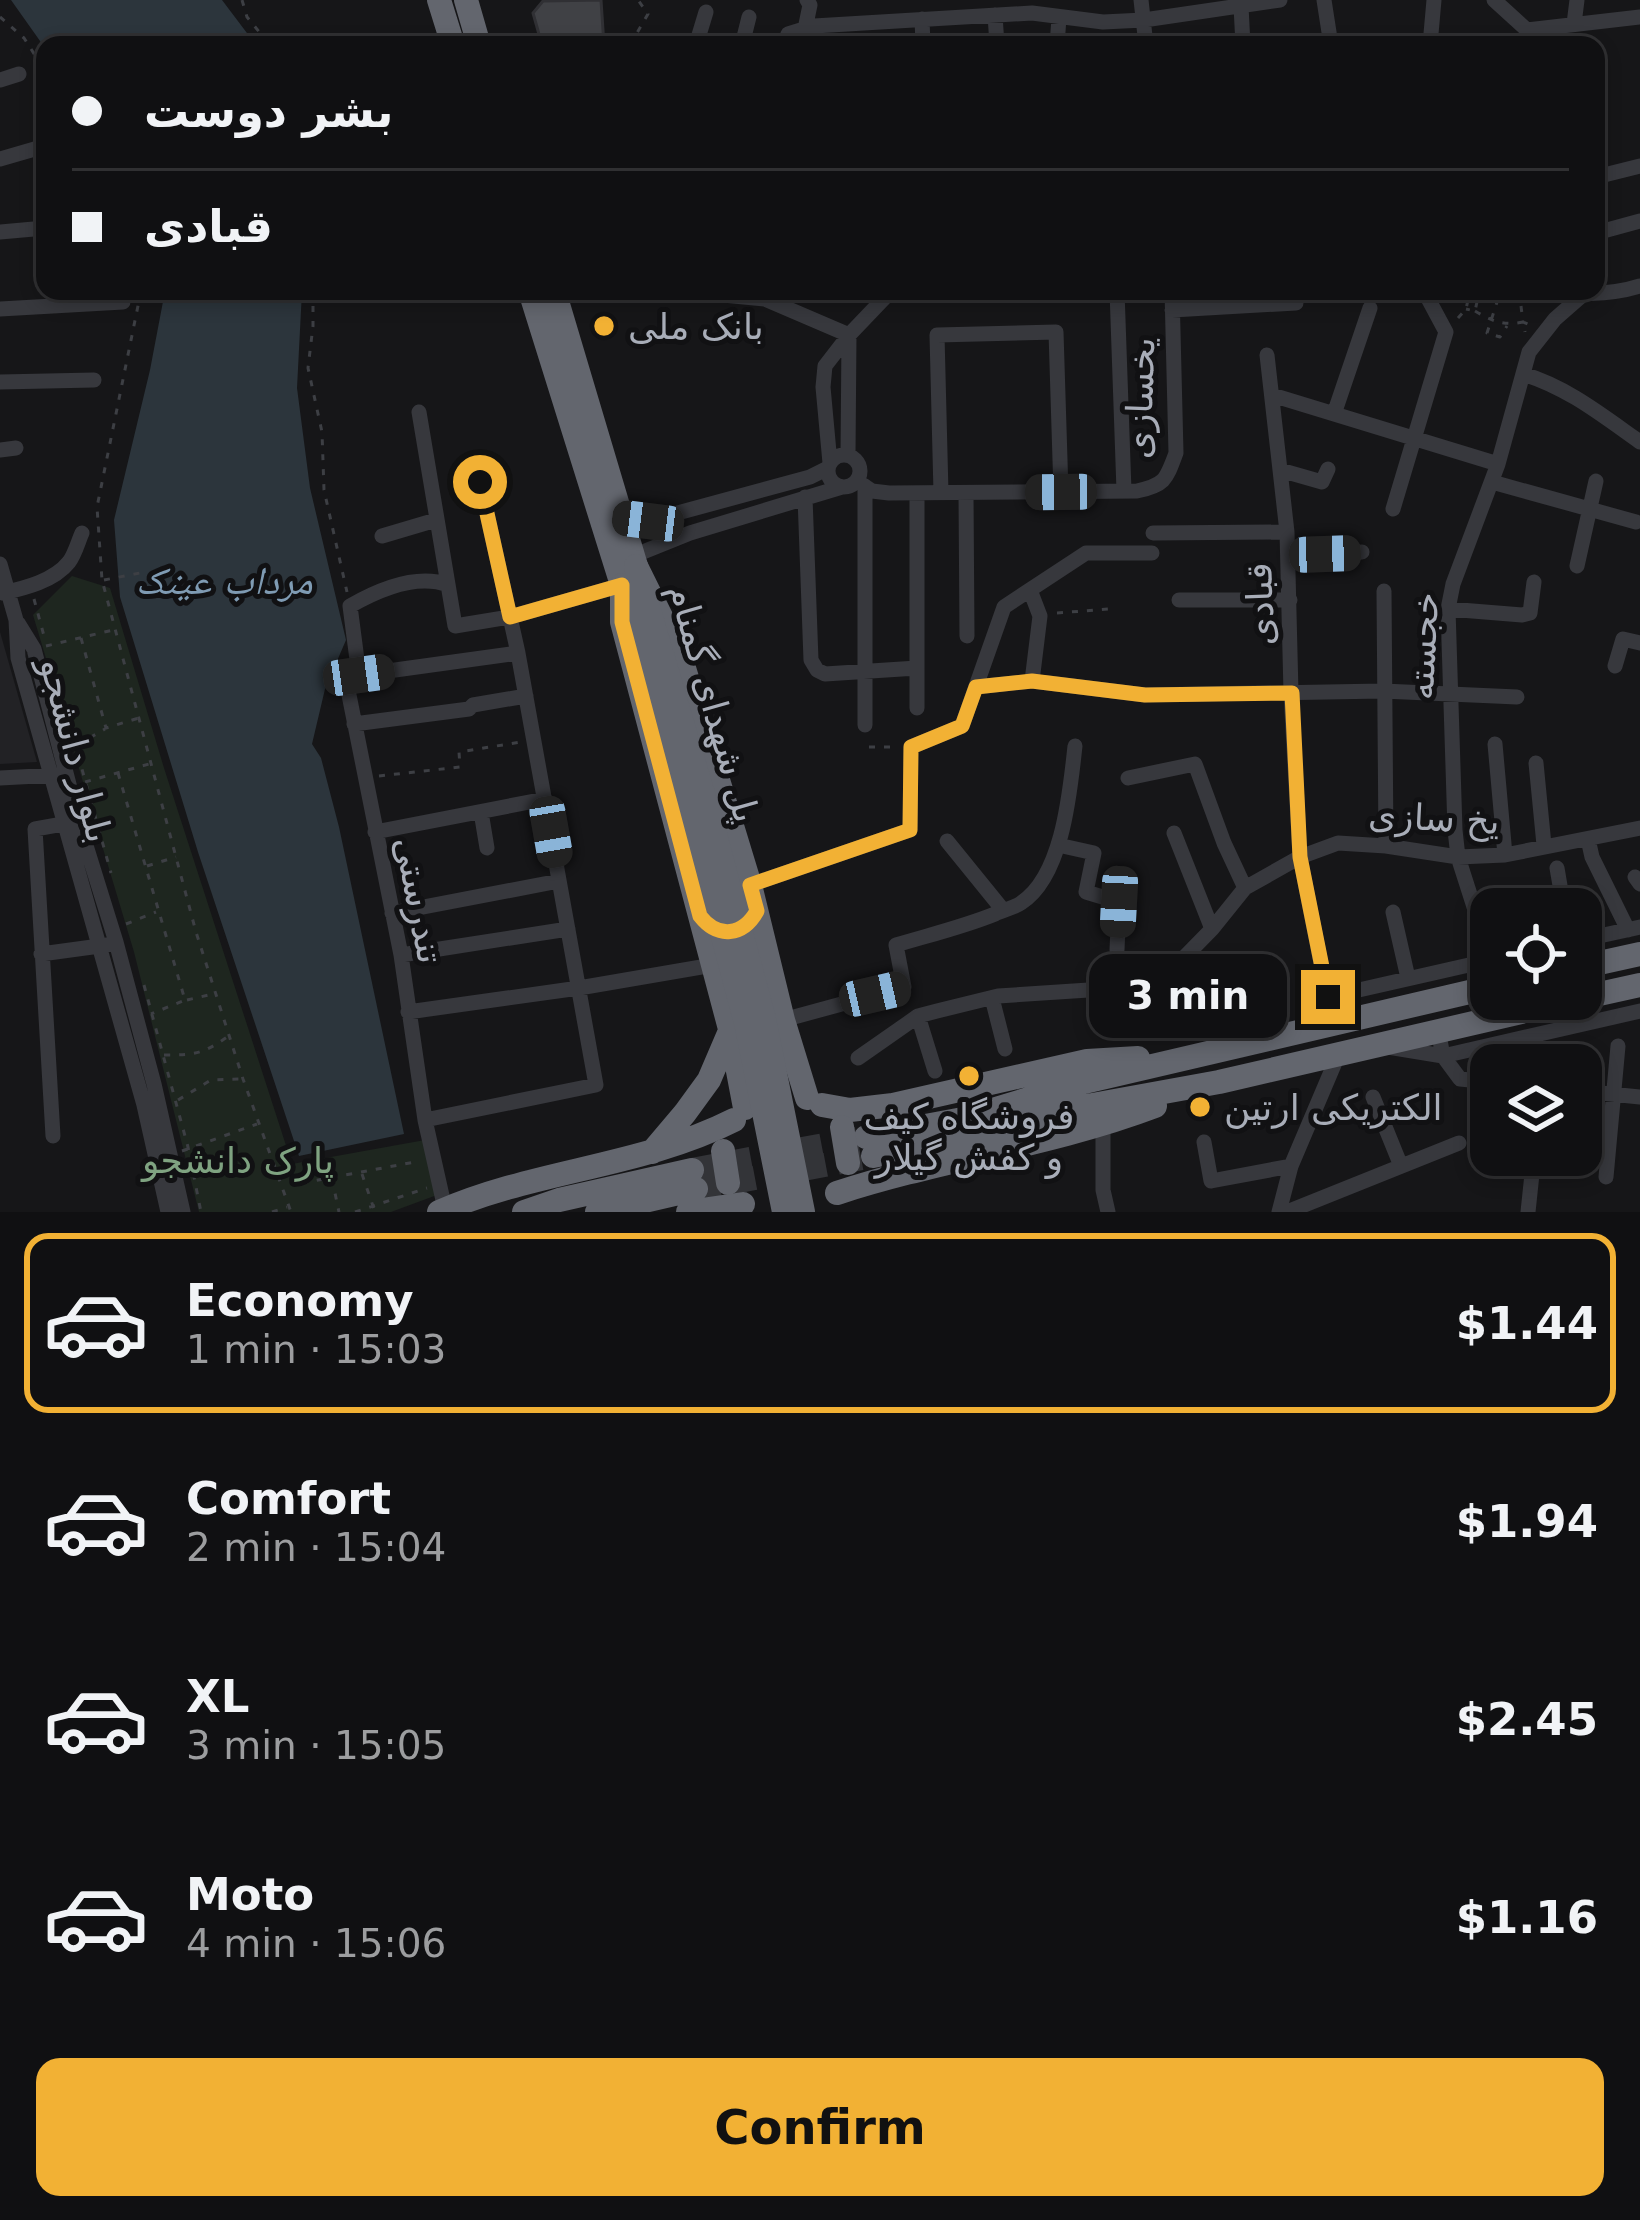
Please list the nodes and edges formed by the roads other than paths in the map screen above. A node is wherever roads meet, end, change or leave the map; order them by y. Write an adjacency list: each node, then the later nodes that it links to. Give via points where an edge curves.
1 (440, 0): 21 (highway)
2 (466, 0): 22 (highway)
3 (807, 0): 20 (street)
4 (1141, 0): 18 (street)
5 (1280, 0): 11 (street)
6 (1324, 0): 31 (street)
7 (1433, 0): 32 (street)
8 (1494, 0): 33 (street)
9 (1577, 0): 19 (street)
10 (1032, 6): 13 (street); 16 (street)
11 (1241, 6): 18 (street); 30 (street)
12 (706, 12): 23 (street)
13 (995, 15): 17 (street); 27 (street)
14 (749, 17): 24 (street)
15 (1640, 17): 19 (street)
16 (1059, 18): 18 (street); 28 (street)
17 (922, 20): 20 (street); 26 (street)
18 (1144, 20): 29 (street)
19 (1574, 24): 34 (street)
20 (805, 29): 25 (street)
21 (451, 36)
22 (476, 36)
23 (699, 36)
24 (744, 36)
25 (787, 36)
26 (923, 36)
27 (996, 36)
28 (1058, 36)
29 (1145, 36)
30 (1243, 36)
31 (1330, 36)
32 (1431, 36)
33 (1529, 36)
34 (1533, 36)
35 (19, 74): 36 (street)
36 (0, 80)
37 (36, 149): 38 (street)
38 (0, 159)
39 (1640, 166): 40 (street)
40 (1605, 175)
41 (1640, 221): 43 (street)
42 (36, 229): 44 (street)
43 (1605, 230)
44 (0, 232)
45 (1640, 286): 46 (street)
46 (1605, 291)
47 (533, 300): 101 (highway)
48 (557, 300): 89 (highway)
49 (769, 300): 60 (street)
50 (882, 300): 60 (street)
51 (1117, 300): 79 (street)
52 (1172, 300): 59 (street, یخسازی)
53 (1296, 300): 59 (street)
54 (1429, 300): 68 (street, via 1446,332)
55 (1578, 300): 62 (street, خجسته, via 1529,352)
56 (123, 302): 58 (street)
57 (1370, 308): 67 (street)
58 (0, 309)
59 (1172, 310): 79 (street, یخسازی, via 1176,453 1158,487)
60 (848, 335): 70 (street); 72 (street, via 825,366)
61 (1267, 355): 65 (street, قبادی)
62 (1523, 374): 69 (street, via 1547,381); 71 (street, خجسته)
63 (94, 380): 64 (street)
64 (0, 382)
65 (1272, 395): 67 (street); 73 (street, قبادی)
66 (419, 412): 90 (street)
67 (1334, 414): 68 (street)
68 (1414, 439): 71 (street); 86 (street)
69 (1640, 442)
70 (848, 455): 72 (street); 78 (street, via 859,465)
71 (1498, 464): 77 (street, خجسته)
72 (829, 465): 78 (street, via 830,478); 84 (street)
73 (1280, 470): 74 (street, via 1322,482); 92 (street, قبادی)
74 (1328, 470)
75 (1596, 481): 87 (street)
76 (480, 482): 110 (street)
77 (1492, 482): 87 (street); 109 (street, خجسته)
78 (855, 485): 81 (street, یخسازی); 85 (street); 117 (street)
79 (1124, 491): 80 (street, یخسازی)
80 (1061, 492): 82 (street, via 1056,332 937,335); 83 (street, یخسازی)
81 (917, 493): 82 (street, یخسازی); 116 (street)
82 (941, 493): 83 (street, یخسازی)
83 (966, 493): 112 (street)
84 (748, 494): 88 (street); 89 (street, via 648,521)
85 (805, 497): 88 (street); 117 (street, via 811,660 824,674)
86 (1393, 508)
87 (1588, 508): 91 (street); 100 (street)
88 (754, 512): 101 (street, via 690,532)
89 (622, 518): 101 (highway)
90 (436, 520): 95 (street); 103 (street)
91 (1636, 522)
92 (1288, 532): 94 (street); 98 (street, قبادی)
93 (82, 533): 106 (street, via 55,574)
94 (1153, 533)
95 (382, 536)
96 (1362, 552): 98 (street)
97 (1152, 553): 104 (street, via 1085,553)
98 (1288, 555): 108 (street, قبادی)
99 (0, 564): 106 (street)
100 (1577, 566)
101 (631, 569): 110 (street); 152 (highway, via 680,656); 160 (highway, via 622,622); 219 (highway, پل شهدای گمنام, bridge); 224 (highway, پل شهدای گمنام, bridge, via 746,1023)
102 (1534, 583): 109 (street, via 1530,614)
103 (448, 585): 110 (street, via 455,626); 118 (street, تندرستی, via 394,586 350,606)
104 (1030, 590): 119 (street, via 1040,616); 120 (street, via 1004,608)
105 (1384, 591): 121 (street)
106 (4, 593): 111 (street)
107 (1179, 600): 108 (street)
108 (1290, 601): 122 (street, قبادی)
109 (1448, 609): 123 (street, خجسته)
110 (510, 617): 114 (street)
111 (16, 620): 132 (street, بلوار دانشجو, via 18,658); 132 (street, بلوار دانشجو, via 34,649 61,753)
112 (967, 637)
113 (1640, 643): 115 (street, via 1623,639)
114 (518, 653): 118 (street); 124 (street)
115 (1615, 666)
116 (917, 668): 117 (street); 126 (street)
117 (865, 671): 128 (street)
118 (359, 675): 127 (street, تندرستی, via 348,690)
119 (1032, 681): 120 (street); 122 (street, via 1145,695)
120 (976, 687): 152 (street, via 962,726 911,747 910,830)
121 (1383, 691): 122 (street); 123 (street); 145 (street)
122 (1292, 693): 149 (street, قبادی)
123 (1449, 693): 125 (street); 148 (street, خجسته)
124 (526, 696): 127 (street); 135 (street)
125 (1517, 697)
126 (917, 708)
127 (354, 724): 139 (street, تندرستی)
128 (866, 725)
129 (1496, 744): 147 (street)
130 (1076, 746): 143 (street)
131 (1536, 763): 144 (street)
132 (58, 775): 133 (street); 137 (street, بلوار دانشجو); 165 (street, بلوار دانشجو)
133 (0, 778)
134 (1128, 778): 153 (street, via 1195,764)
135 (544, 799): 136 (street); 151 (street)
136 (481, 812): 139 (street); 146 (street)
137 (63, 824): 166 (street, بلوار دانشجو); 168 (street, via 34,829)
138 (1640, 828): 141 (street, یخ سازی)
139 (375, 832): 159 (street, تندرستی)
140 (1174, 833): 163 (street)
141 (1588, 839): 144 (street, یخ سازی); 161 (street)
142 (947, 841): 156 (street)
143 (1058, 845): 156 (street, via 1023,902); 167 (street, via 1094,853 1086,892 1119,902)
144 (1544, 845): 147 (street, یخ سازی)
145 (1386, 846): 148 (street, یخ سازی); 149 (street, یخ سازی, via 1338,843)
146 (488, 848)
147 (1505, 855): 148 (street, یخ سازی)
148 (1458, 856): 155 (street, خجسته)
149 (1300, 857): 153 (street, یخ سازی); 179 (street, قبادی)
150 (1558, 868): 154 (street)
151 (560, 881): 159 (street); 162 (street)
152 (750, 885): 157 (highway)
153 (1245, 887): 163 (street, یخ سازی)
154 (1561, 888)
155 (1470, 894)
156 (1004, 910): 184 (street, via 896,945 904,987)
157 (757, 911): 160 (highway, via 725,933); 184 (highway)
158 (1393, 912): 174 (street)
159 (392, 913): 170 (street, تندرستی)
160 (700, 916): 172 (highway)
161 (1634, 928): 164 (street)
162 (568, 929): 170 (street); 176 (street)
163 (1213, 929): 180 (street, یخ سازی, via 1165,977)
164 (1602, 935)
165 (116, 942): 166 (street); 198 (street, بلوار دانشجو)
166 (99, 947): 168 (street); 198 (street, بلوار دانشجو)
167 (1117, 950)
168 (41, 954): 207 (street)
169 (1640, 954): 171 (highway)
170 (401, 955): 182 (street, تندرستی)
171 (1602, 962)
172 (712, 965): 176 (street); 187 (highway)
173 (1470, 965): 174 (street)
174 (1408, 978): 179 (street)
175 (1640, 985): 178 (highway)
176 (579, 988): 182 (street); 205 (street, via 596,1085)
177 (1470, 992): 186 (highway)
178 (1602, 994)
179 (1328, 997): 186 (street, قبادی); 188 (street)
180 (992, 998): 183 (street, یخ سازی); 191 (street)
181 (1640, 1011): 189 (street)
182 (408, 1012): 205 (street, تندرستی)
183 (918, 1016): 194 (street, یخ سازی); 195 (street)
184 (783, 1020): 187 (highway, via 765,1042 745,1042); 203 (highway)
185 (1513, 1020): 189 (highway)
186 (1333, 1024): 188 (highway)
187 (730, 1029): 204 (highway); 211 (highway, via 709,1080)
188 (1298, 1032): 192 (highway)
189 (1440, 1043): 193 (highway); 196 (street, via 1460,1079)
190 (1618, 1046): 200 (street)
191 (1006, 1049)
192 (1212, 1052): 203 (highway, via 1087,1061 893,1105 850,1110); 210 (highway)
193 (1339, 1053): 197 (highway); 212 (street)
194 (858, 1058)
195 (934, 1071)
196 (1470, 1080)
197 (1219, 1082): 206 (highway); 210 (highway, via 968,1137)
198 (147, 1086): 220 (street, بلوار دانشجو); 221 (street, بلوار دانشجو)
199 (1602, 1094): 200 (street)
200 (1612, 1095): 202 (street); 215 (street)
201 (1373, 1097): 213 (street)
202 (1640, 1097)
203 (814, 1101): 204 (highway, via 775,1095); 210 (highway)
204 (740, 1114): 211 (highway); 218 (highway, bridge, via 723,1151)
205 (425, 1120): 217 (street, تندرستی)
206 (1102, 1126): 219 (highway, via 905,1172); 225 (street)
207 (53, 1136)
208 (1204, 1142): 212 (street, via 1211,1181)
209 (1459, 1143): 213 (street)
210 (857, 1146): 219 (highway)
211 (650, 1155): 217 (highway)
212 (1291, 1166): 226 (street)
213 (1401, 1166): 226 (street)
214 (1532, 1176): 227 (street)
215 (1606, 1177)
216 (692, 1190): 218 (highway); 222 (highway, via 559,1200); 223 (highway)
217 (441, 1202)
218 (745, 1204)
219 (821, 1207)
220 (167, 1212)
221 (184, 1212)
222 (524, 1212)
223 (597, 1212)
224 (784, 1212)
225 (1108, 1212)
226 (1283, 1212)
227 (1528, 1212)

